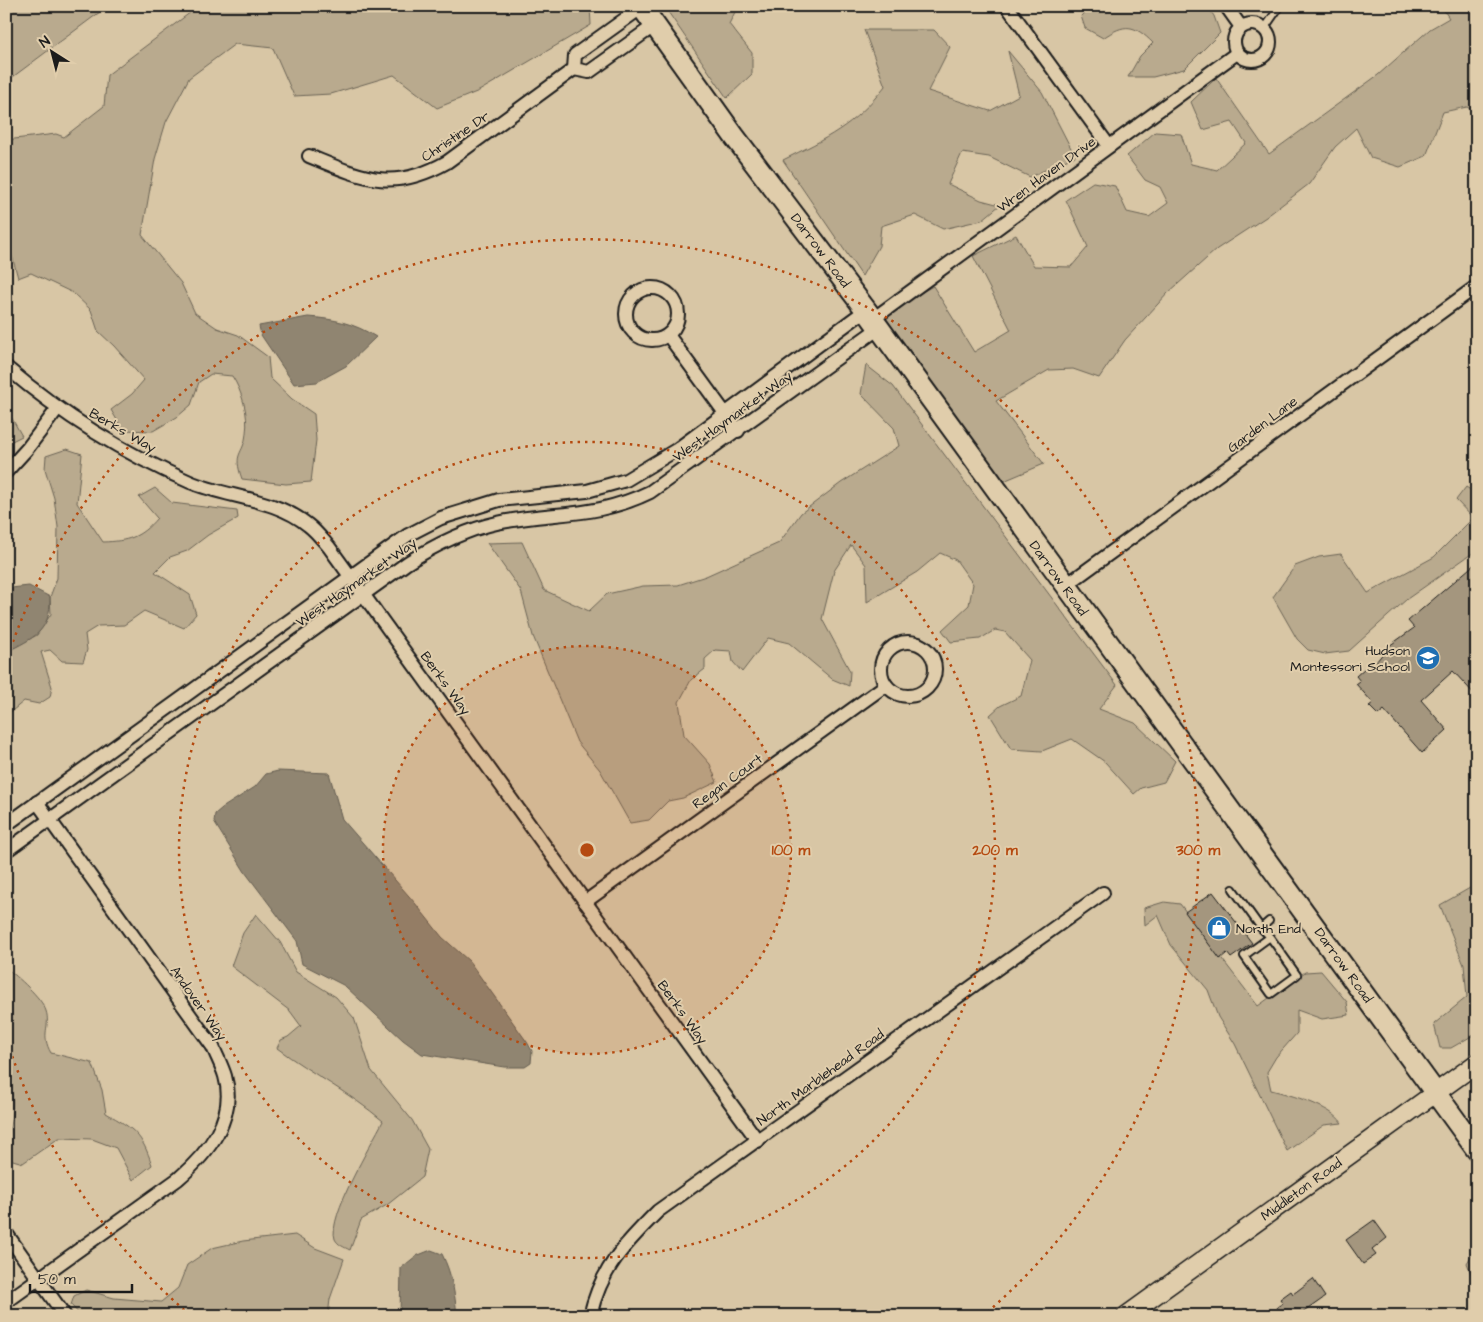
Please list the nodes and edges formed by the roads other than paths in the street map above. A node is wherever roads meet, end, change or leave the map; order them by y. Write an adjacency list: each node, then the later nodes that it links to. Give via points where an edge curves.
1 (1007, 6): 10 (street)
2 (1226, 6): 6 (street)
3 (1280, 6): 7 (lane)
4 (641, 7): 5 (main road, Darrow Road); 9 (street, via 575,55)
5 (655, 26): 9 (street, Christine Dr, via 589,72); 13 (main road, Darrow Road)
6 (1241, 27): 7 (street, via 1250,24); 8 (street, via 1235,35)
7 (1264, 29): 8 (street, via 1271,40 1270,50 1263,58 1245,60)
8 (1237, 54): 10 (street, Wren Haven Drive)
9 (574, 70): 11 (street, Christine Dr, via 427,173 383,180 360,177)
10 (1109, 146): 13 (street, Wren Haven Drive)
11 (309, 156)
12 (1477, 286): 21 (street, Garden Lane)
13 (873, 319): 17 (street, West Haymarket Way); 18 (street, West Haymarket Way); 21 (main road, Darrow Road)
14 (668, 336): 14 (street, via 655,341 641,338 630,330 625,316 628,303 636,292 650,287 663,289 674,298 679,311 677,325); 17 (street)
15 (6, 367): 16 (street, Berks Way)
16 (58, 408): 19 (street, via 28,449); 20 (street, Berks Way, via 102,437 168,471 219,493 280,509 307,524)
17 (726, 414): 18 (street); 20 (street, West Haymarket Way, via 626,480 587,491 499,500 457,512 408,536)
18 (738, 431): 22 (street, West Haymarket Way, via 664,484 634,500 598,511 506,522 476,529 430,548)
19 (6, 472)
20 (350, 576): 22 (street, Berks Way); 24 (street, West Haymarket Way)
21 (1065, 586): 35 (main road, Darrow Road)
22 (364, 595): 25 (street, West Haymarket Way); 30 (street, Berks Way)
23 (886, 685): 23 (street, via 881,672 883,658 892,646 906,641 920,643 931,652 935,673 924,691 911,696 897,694); 30 (street, Regan Court)
24 (38, 802): 25 (street, Andover Way); 26 (street, West Haymarket Way)
25 (50, 820): 27 (street, West Haymarket Way); 39 (street, Andover Way, via 213,1047 225,1077 227,1099 218,1134 199,1161)
26 (6, 825)
27 (6, 851)
28 (1233, 889): 32 (lane)
29 (1103, 893): 36 (street, North Marblehead Road)
30 (585, 902): 36 (street, Berks Way)
31 (1269, 922): 32 (lane)
32 (1261, 928): 33 (lane)
33 (1270, 936): 33 (lane, via 1297,975 1271,994 1244,956)
34 (1477, 1064): 35 (street, Middleton Road)
35 (1436, 1093): 37 (main road, Darrow Road); 43 (street, Middleton Road)
36 (758, 1141): 42 (street, North Marblehead Road, via 658,1211 619,1250 594,1295)
37 (1477, 1150)
38 (6, 1233): 39 (street)
39 (39, 1279): 40 (street, Andover Way); 41 (street)
40 (6, 1302)
41 (65, 1316)
42 (590, 1316)
43 (1126, 1316)

